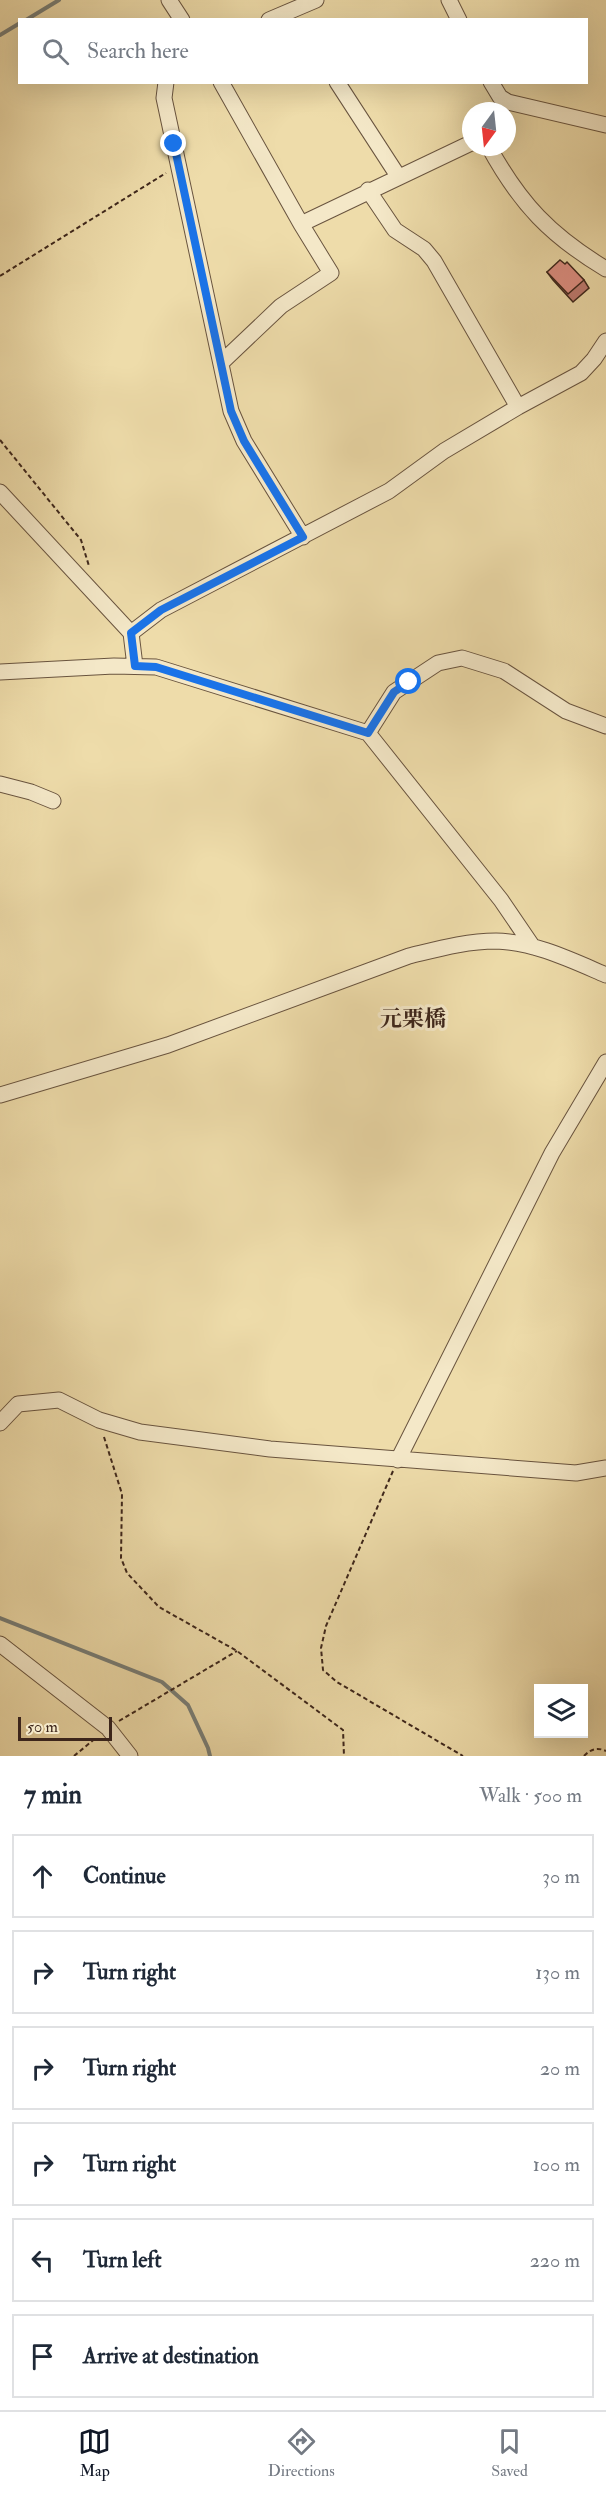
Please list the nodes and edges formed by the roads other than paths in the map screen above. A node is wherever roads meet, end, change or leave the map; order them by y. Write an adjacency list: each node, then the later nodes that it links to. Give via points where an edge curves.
1 (169, 0): 5 (street)
2 (316, 0): 4 (street)
3 (449, 0): 7 (street)
4 (296, 15): 6 (street)
5 (181, 18)
6 (279, 18)
7 (458, 18)
8 (166, 84): 20 (street, via 164,98)
9 (222, 84): 17 (street)
10 (338, 84): 15 (street)
11 (492, 84): 12 (street, via 508,102)
12 (606, 125)
13 (462, 147): 15 (street)
14 (494, 156): 18 (street, via 523,202 553,232)
15 (398, 176): 16 (street)
16 (368, 190): 17 (street); 21 (street, via 395,230 424,249 434,261)
17 (300, 224): 20 (street, via 331,273 281,306)
18 (606, 269)
19 (606, 341): 21 (street, via 581,373)
20 (222, 362): 23 (street, via 231,411 244,441)
21 (518, 407): 23 (street, via 444,451 389,491)
22 (0, 492): 24 (street)
23 (303, 537): 24 (street, via 161,610)
24 (131, 633): 25 (street)
25 (135, 666): 26 (street); 28 (street, via 156,667)
26 (0, 672)
27 (606, 726): 28 (street, via 566,711 504,671 462,658 438,663 394,692)
28 (368, 733): 31 (street, via 501,900)
29 (0, 784): 30 (street)
30 (53, 801)
31 (533, 947): 32 (street); 34 (street, via 498,941 470,943 409,956 168,1044)
32 (606, 975)
33 (606, 1062): 36 (street, via 552,1153)
34 (0, 1095)
35 (0, 1422): 36 (street, via 18,1404 58,1400 99,1420 152,1434)
36 (398, 1460): 37 (street, via 576,1473)
37 (606, 1468)
38 (0, 1644): 39 (street, via 108,1728)
39 (130, 1756)

